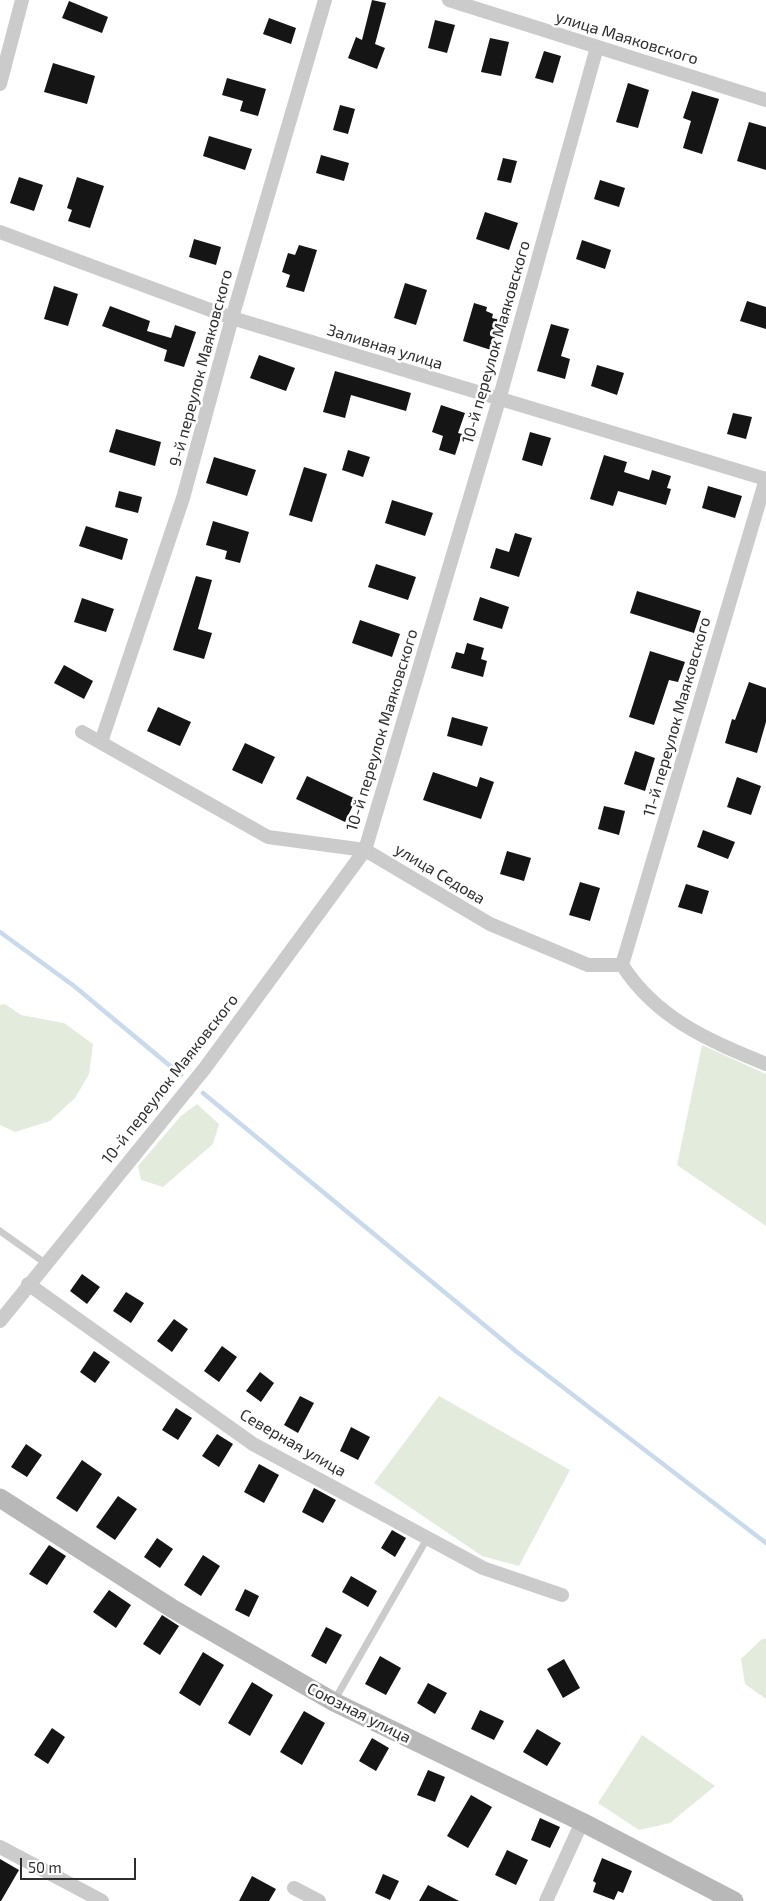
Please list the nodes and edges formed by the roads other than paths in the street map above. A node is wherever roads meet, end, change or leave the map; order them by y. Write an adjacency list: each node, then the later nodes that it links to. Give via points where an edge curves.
1 (22, 0): 5 (street)
2 (325, 0): 8 (street, 9-й переулок Маяковского)
3 (449, 0): 4 (street, улица Маяковского)
4 (597, 47): 6 (street, улица Маяковского); 9 (street, 10-й переулок Маяковского)
5 (0, 84)
6 (766, 100)
7 (0, 232): 8 (street, Заливная улица)
8 (232, 318): 9 (street, Заливная улица); 12 (street, 9-й переулок Маяковского, via 183,498)
9 (499, 400): 10 (street, Заливная улица); 13 (street, 10-й переулок Маяковского)
10 (766, 479): 14 (street, 11-й переулок Маяковского)
11 (82, 732): 12 (street, улица Седова)
12 (102, 742): 13 (street, улица Седова, via 268,837)
13 (365, 850): 14 (street, улица Седова, via 490,924 588,965); 17 (street, 10-й переулок Маяковского, via 205,1068)
14 (622, 964): 15 (street, via 632,980 664,1013 708,1040)
15 (766, 1064)
16 (0, 1231): 17 (lane)
17 (45, 1263): 18 (street, 10-й переулок Маяковского)
18 (28, 1284): 19 (street, 10-й переулок Маяковского); 21 (street, Северная улица, via 253,1444)
19 (0, 1321)
20 (0, 1498): 23 (street, Союзная улица, via 173,1609)
21 (428, 1537): 22 (street, Северная улица, via 483,1568); 23 (lane)
22 (562, 1595)
23 (334, 1702): 24 (street, Союзная улица)
24 (582, 1822): 29 (street); 30 (street, Союзная улица)
25 (0, 1847): 27 (street)
26 (294, 1888): 28 (street)
27 (102, 1901)
28 (318, 1901)
29 (546, 1901)
30 (734, 1901)

